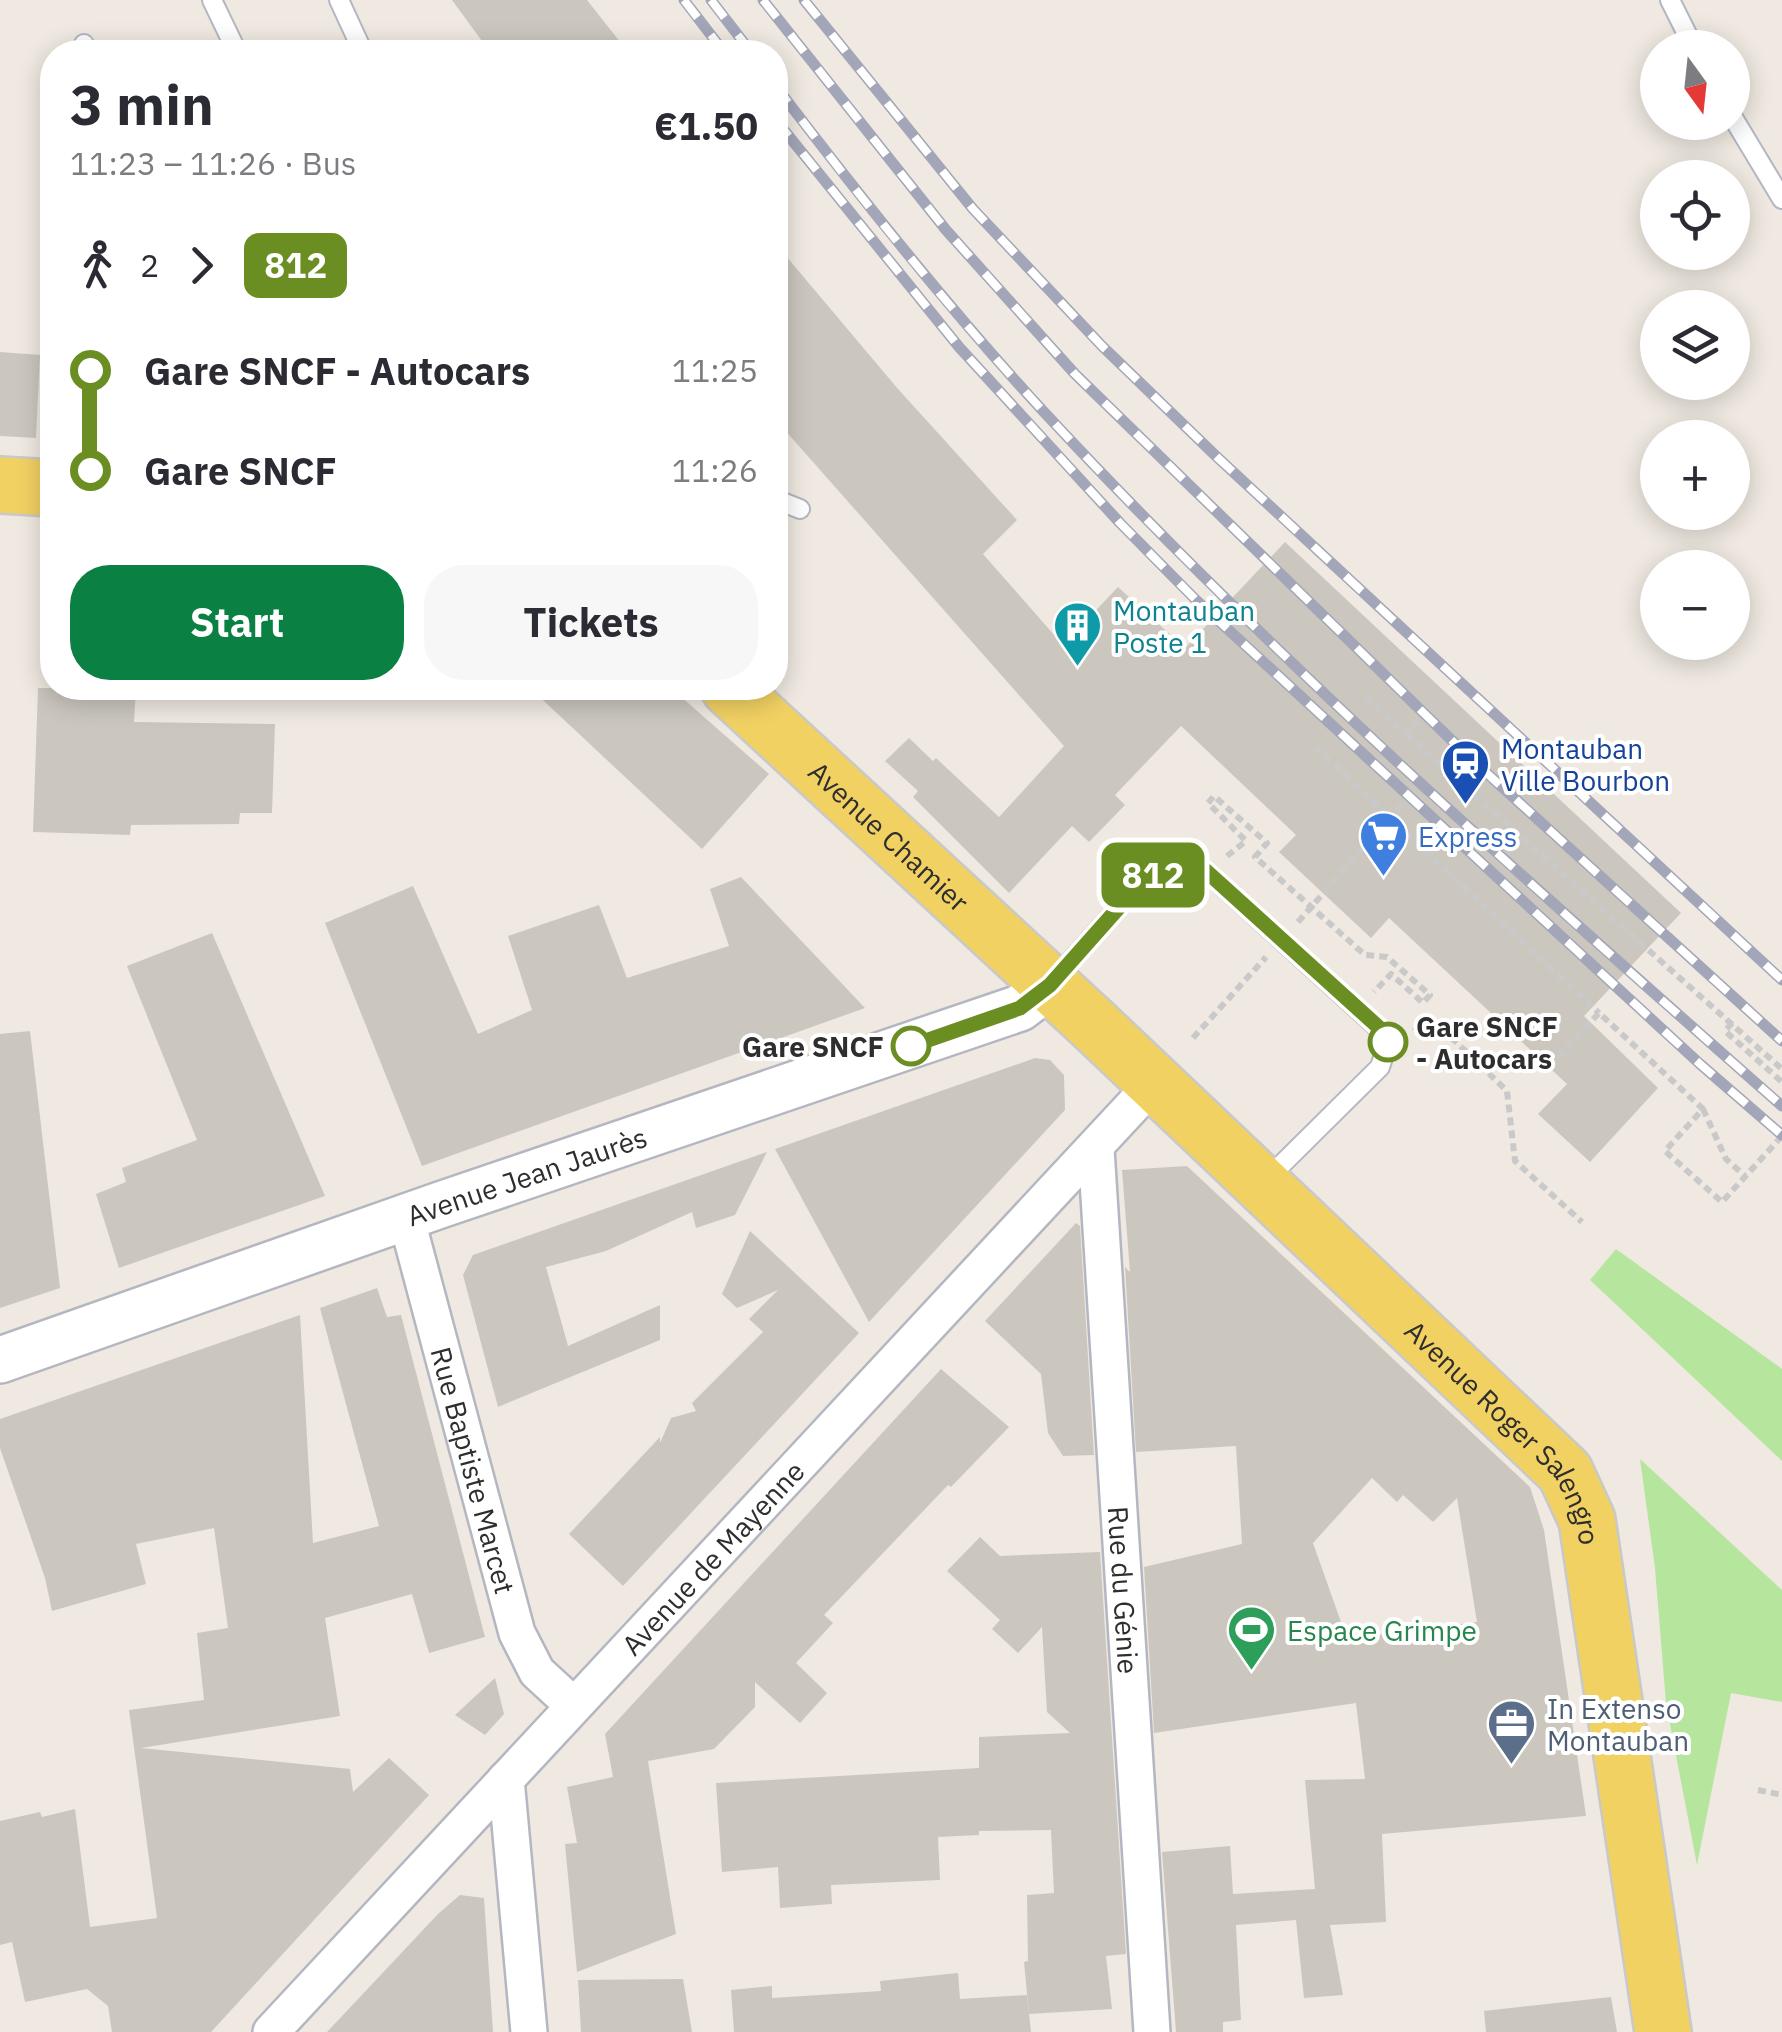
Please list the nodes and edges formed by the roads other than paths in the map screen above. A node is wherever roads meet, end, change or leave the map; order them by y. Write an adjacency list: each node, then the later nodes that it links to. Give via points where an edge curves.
1 (212, 0): 5 (lane)
2 (339, 0): 6 (lane)
3 (1670, 0): 4 (lane)
4 (1685, 30)
5 (231, 40)
6 (357, 40)
7 (1746, 140): 8 (lane)
8 (1782, 199)
9 (0, 485): 10 (main road)
10 (40, 487)
11 (788, 504): 12 (lane)
12 (800, 509)
13 (743, 700): 14 (main road, Avenue Chamier)
14 (1050, 985): 15 (main road, Avenue Roger Salengro); 17 (lane, via 1145,878 1169,868 1205,870 1386,1034 1380,1066); 18 (street, Avenue Jean Jaurès, via 1020,1008)
15 (1154, 1083): 16 (street, Avenue de Mayenne); 17 (main road, Avenue Roger Salengro)
16 (1096, 1148): 20 (street, Avenue de Mayenne); 24 (street, Rue du Génie)
17 (1262, 1184): 25 (main road, Avenue Roger Salengro, via 1564,1472 1587,1520)
18 (406, 1217): 19 (street, Avenue Jean Jaurès); 20 (street, Rue Baptiste Marcet, via 516,1633 537,1672)
19 (0, 1360)
20 (574, 1705): 21 (street, Avenue de Mayenne)
21 (506, 1779): 22 (street, Avenue de Mayenne); 23 (street)
22 (272, 2032)
23 (529, 2032)
24 (1152, 2032)
25 (1664, 2032)

